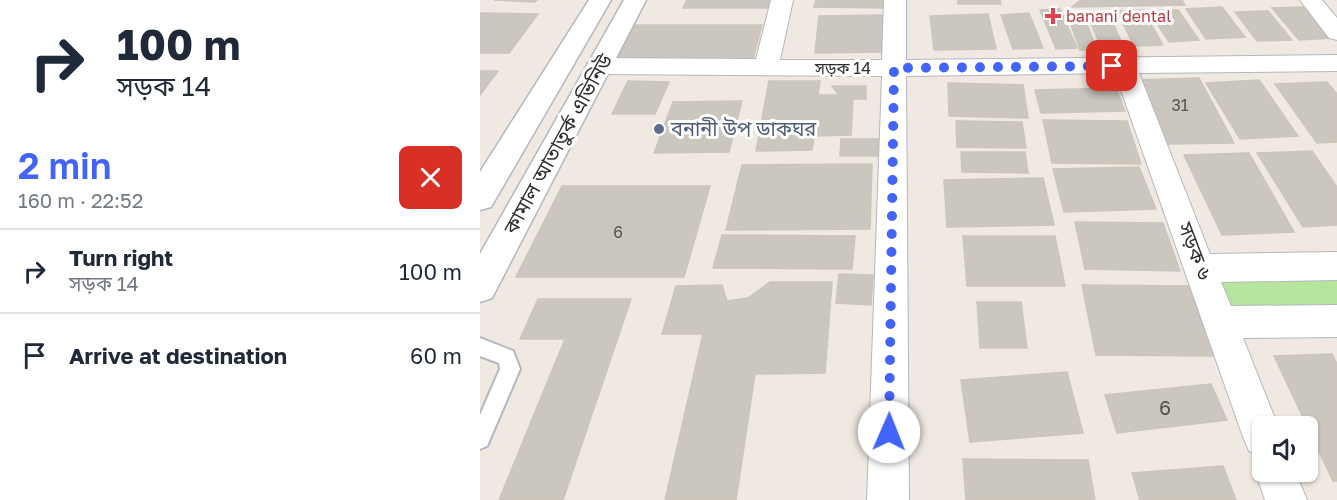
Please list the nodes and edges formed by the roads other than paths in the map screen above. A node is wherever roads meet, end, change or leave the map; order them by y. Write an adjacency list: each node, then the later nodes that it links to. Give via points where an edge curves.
1 (600, 0): 12 (main road, কামাল আতাতুর্ক এভিনিউ)
2 (635, 0): 8 (main road, কামাল আতাতুর্ক এভিনিউ)
3 (782, 0): 10 (street)
4 (895, 0): 11 (street)
5 (1311, 0): 6 (street)
6 (1337, 33)
7 (1337, 63): 9 (street, সড়ক 14)
8 (601, 66): 10 (street, সড়ক 14); 15 (main road, কামাল আতাতুর্ক এভিনিউ)
9 (1124, 66): 11 (street, সড়ক 14); 14 (street, সড়ক ৬)
10 (766, 68): 11 (street, সড়ক 14)
11 (894, 68): 22 (street)
12 (480, 198)
13 (1337, 266): 14 (street)
14 (1201, 268): 17 (street, সড়ক ৬)
15 (480, 287)
16 (1337, 321): 17 (street)
17 (1222, 322): 19 (street, সড়ক ৬)
18 (480, 347): 20 (lane, via 506,357 510,369)
19 (1256, 416)
20 (480, 439)
21 (1279, 482): 23 (street)
22 (888, 500)
23 (1286, 500)

